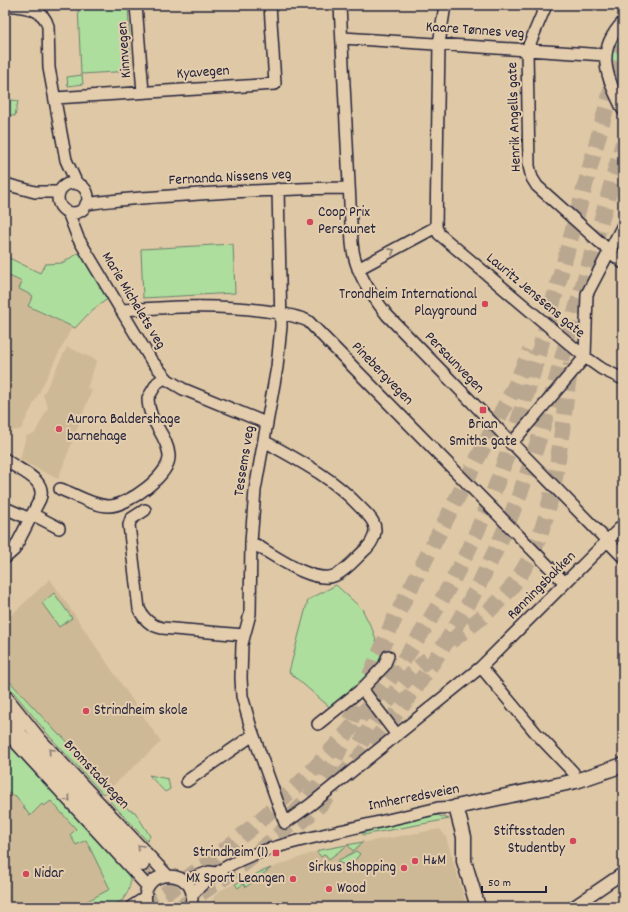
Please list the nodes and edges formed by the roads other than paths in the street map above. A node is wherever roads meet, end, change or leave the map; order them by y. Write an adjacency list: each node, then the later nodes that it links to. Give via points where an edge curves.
1 (5, 5): 13 (street, via 38,12 46,19 48,57)
2 (136, 5): 12 (street, Kinnvegen)
3 (270, 5): 12 (street, Kyavegen, via 275,84)
4 (340, 5): 8 (street, Persaunvegen)
5 (446, 5): 9 (street)
6 (546, 5): 10 (street, Henrik Angells gate)
7 (623, 22): 11 (street, via 615,30)
8 (343, 38): 9 (street, Kaare Tønnes veg); 18 (street, Persaunvegen)
9 (439, 44): 10 (street, Kaare Tønnes veg); 27 (street)
10 (527, 50): 11 (street, Kaare Tønnes veg); 29 (street, Henrik Angells gate, via 529,166 532,178 537,186)
11 (605, 55): 14 (street, via 614,92)
12 (143, 92): 13 (street, Kyavegen)
13 (55, 98): 15 (street)
14 (623, 110)
15 (66, 162): 17 (street); 19 (street)
16 (5, 184): 22 (street)
17 (77, 184): 19 (street); 21 (street)
18 (348, 188): 20 (street, Fernanda Nissens veg); 31 (street, Persaunvegen, via 352,245)
19 (62, 189): 22 (street); 24 (street)
20 (278, 190): 23 (street, Fernanda Nissens veg); 33 (street, Tessems veg)
21 (86, 191): 23 (street, Fernanda Nissens veg); 25 (street, via 87,200)
22 (35, 192): 24 (street)
23 (113, 200): 25 (street, Fernanda Nissens veg)
24 (63, 208): 25 (street); 28 (street, Marie Michelets veg)
25 (83, 208): 28 (street)
26 (623, 225): 29 (street)
27 (436, 227): 31 (street, one-way to 27); 34 (street, Lauritz Jenssens gate, via 439,234)
28 (78, 238): 32 (street, Marie Michelets veg)
29 (609, 250): 30 (street, Henrik Angells gate); 34 (street, via 587,294)
30 (623, 263)
31 (358, 270): 39 (street, Persaunvegen, via 386,315)
32 (122, 310): 33 (street, Pinebergvegen, via 171,306 234,307); 35 (street, Marie Michelets veg, via 151,360)
33 (281, 313): 37 (street, Tessems veg, via 277,368); 51 (street, Pinebergvegen, via 301,318 313,325)
34 (585, 357): 36 (street, Lauritz Jenssens gate); 39 (street)
35 (165, 377): 37 (street, Marie Michelets veg, via 183,389); 41 (street, via 157,383 148,398 151,418 162,434 169,454 168,466 160,476 133,496 110,506)
36 (623, 379)
37 (266, 423): 38 (street, Tessems veg)
38 (264, 441): 48 (street, Tessems veg, via 255,490); 48 (street, via 323,475 345,491 373,522 375,533 371,544 351,563 337,575 325,578 313,577)
39 (512, 444): 47 (street, Persaunvegen)
40 (5, 459): 44 (street, via 40,486 42,495)
41 (60, 489)
42 (5, 508): 44 (street)
43 (145, 510): 52 (street, via 131,520 129,525 138,605 144,618 152,625 162,628)
44 (31, 517): 46 (street); 50 (street, via 14,550)
45 (623, 525): 47 (street, Rønningsbakken)
46 (59, 528)
47 (607, 541): 49 (street, Persaunvegen); 51 (street, Rønningsbakken)
48 (251, 542): 52 (street, Tessems veg, via 250,614)
49 (623, 557)
50 (5, 558)
51 (565, 583): 54 (street, Rønningsbakken)
52 (244, 635): 61 (street, Tessems veg, via 242,696)
53 (388, 656): 55 (street, via 384,666)
54 (481, 667): 62 (street, Rønningsbakken); 65 (street, via 536,733)
55 (362, 689): 59 (street); 62 (street)
56 (5, 695): 73 (street, Bromstadvegen, one-way to 56, via 41,740)
57 (5, 706): 63 (main road, Bromstadvegen)
58 (5, 720): 63 (main road, Bromstadvegen)
59 (318, 724)
60 (5, 728): 75 (street, one-way to 75)
61 (253, 735): 66 (street); 68 (street, Tessems veg)
62 (397, 735): 68 (street, Rønningsbakken)
63 (37, 751): 70 (main road, Bromstadvegen)
64 (623, 765): 67 (main road, Innherredsveien, via 576,781)
65 (573, 772)
66 (186, 781)
67 (456, 807): 69 (main road); 71 (street, Innherredsveien, via 438,808 284,844 245,858)
68 (285, 823)
69 (464, 836): 80 (main road, via 464,861); 81 (main road)
70 (142, 864)
71 (215, 873): 74 (street, Innherredsveien, via 209,872); 76 (street, Innherredsveien)
72 (623, 874): 82 (street)
73 (166, 875): 74 (street); 75 (street, via 156,879)
74 (184, 881): 76 (street)
75 (148, 887): 77 (street)
76 (192, 895): 79 (street)
77 (146, 903): 78 (street)
78 (131, 907)
79 (190, 907)
80 (478, 907)
81 (487, 907)
82 (573, 907)

